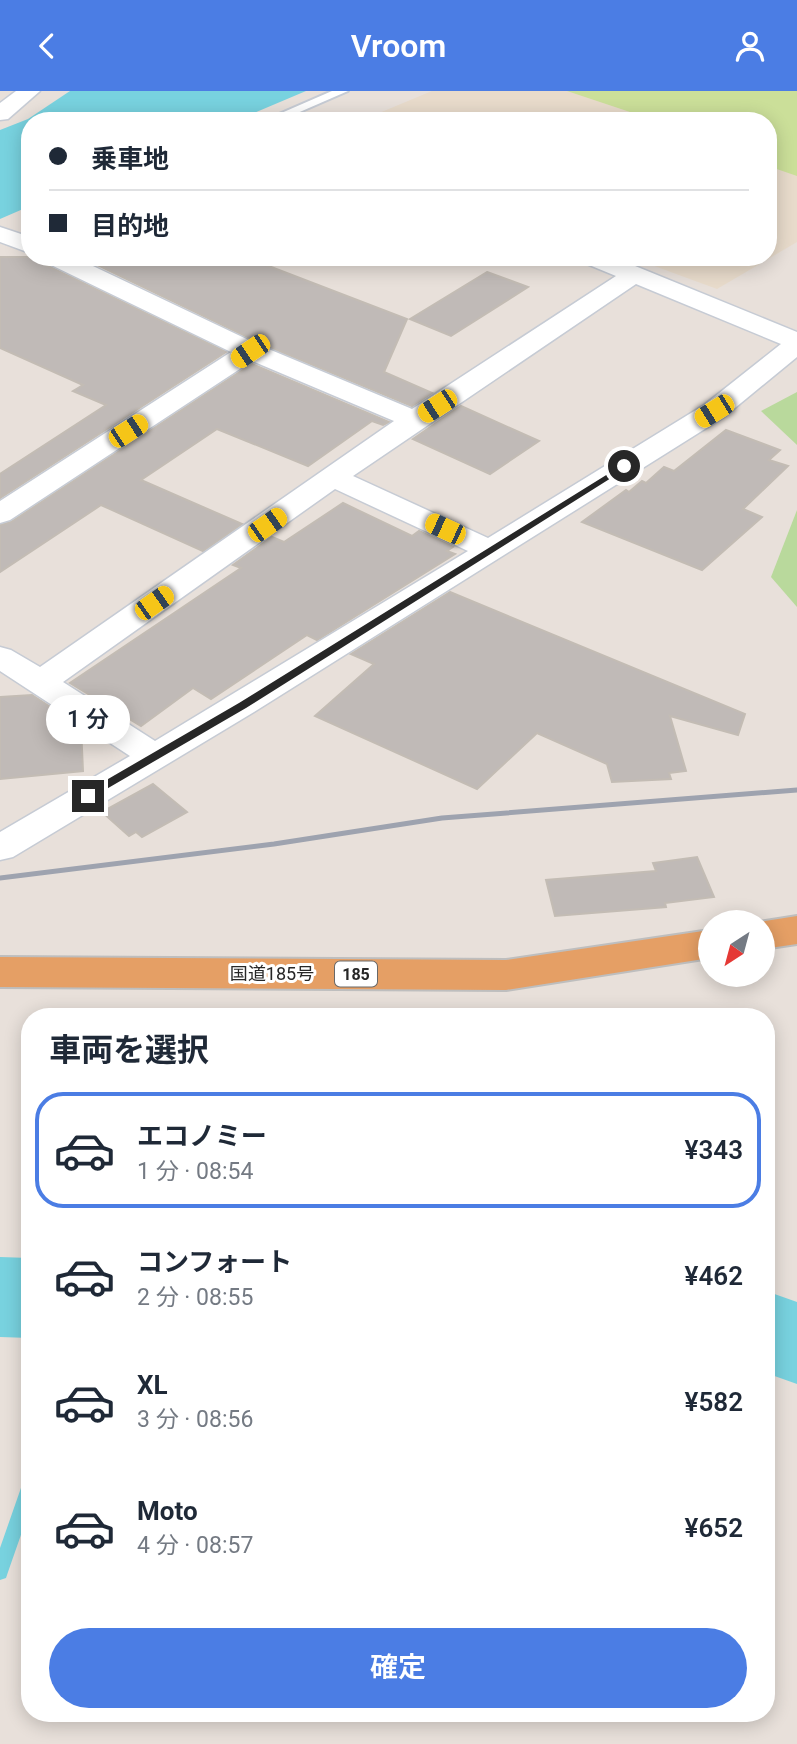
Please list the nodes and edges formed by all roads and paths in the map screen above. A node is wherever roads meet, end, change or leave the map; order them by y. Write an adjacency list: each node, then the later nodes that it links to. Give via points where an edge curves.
1 (29, 91): 4 (street)
2 (342, 91): 3 (lane)
3 (291, 112)
4 (0, 114)
5 (73, 266): 9 (street)
6 (614, 266): 7 (street)
7 (635, 274): 8 (street); 10 (street)
8 (797, 341): 13 (street, via 714,411)
9 (250, 351): 10 (street); 12 (street)
10 (414, 420): 11 (street)
11 (334, 478): 13 (street); 15 (street)
12 (0, 515)
13 (489, 550): 16 (street)
14 (0, 657): 15 (street)
15 (42, 681): 16 (street)
16 (153, 756): 17 (street)
17 (0, 848)
18 (797, 930): 19 (highway)
19 (775, 934)
20 (698, 946): 21 (highway, 国道185号 / 185, via 506,975)
21 (0, 972)

